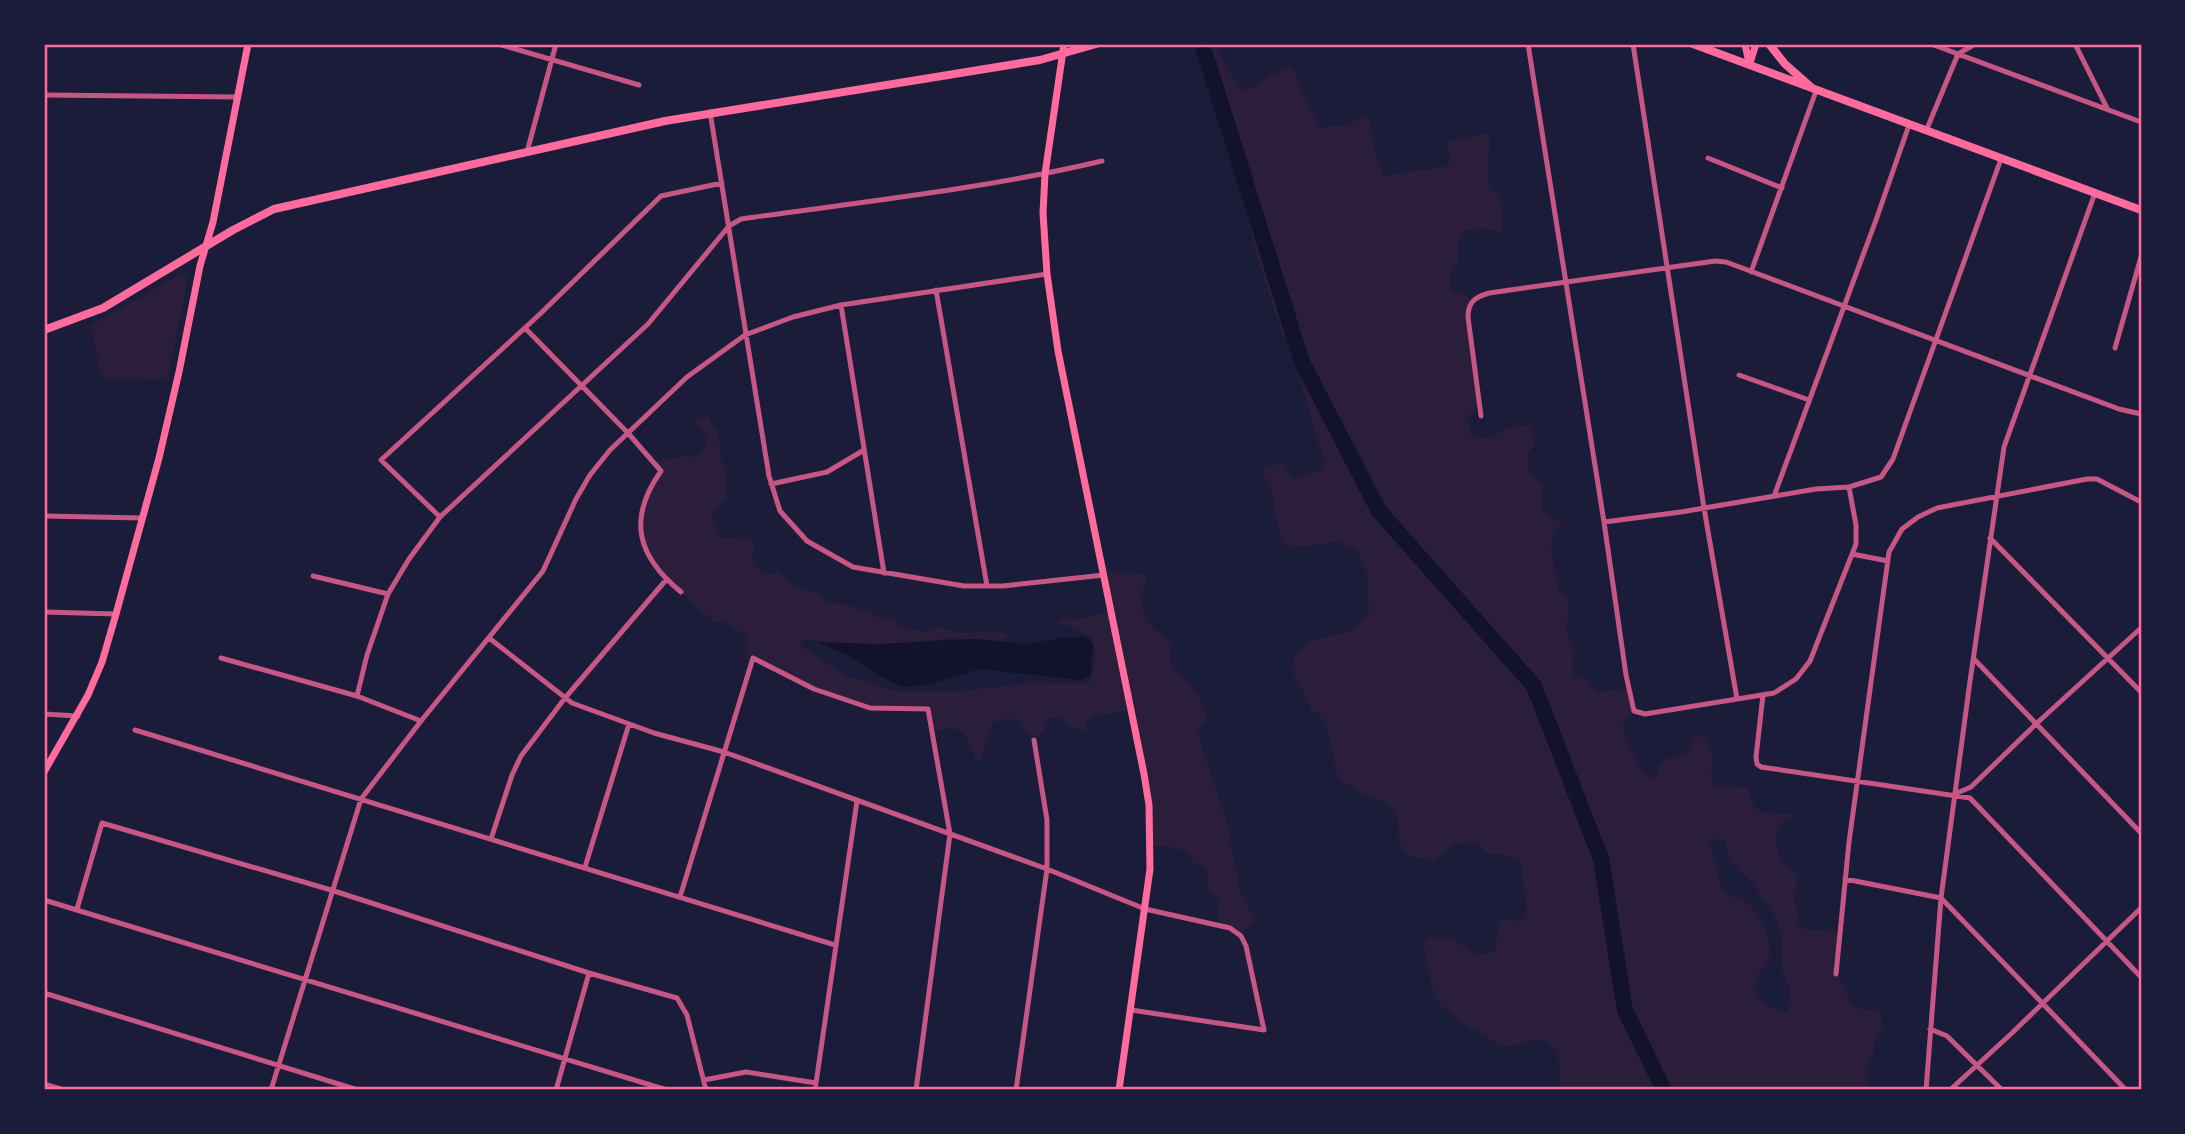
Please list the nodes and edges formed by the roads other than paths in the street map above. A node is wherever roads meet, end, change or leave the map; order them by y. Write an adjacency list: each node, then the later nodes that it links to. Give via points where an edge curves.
1 (248, 44): 23 (main road)
2 (498, 44): 18 (street)
3 (556, 44): 18 (street)
4 (1064, 44): 17 (main road)
5 (1096, 44): 17 (main road)
6 (1528, 44): 44 (street)
7 (1633, 44): 41 (street)
8 (1721, 44): 15 (main road)
9 (1745, 44): 19 (main road)
10 (1756, 44): 19 (main road)
11 (1769, 44): 21 (main road)
12 (1931, 44): 16 (street)
13 (1975, 44): 16 (street)
14 (2075, 44): 24 (street)
15 (1696, 45): 19 (main road)
16 (1958, 54): 24 (street); 28 (street)
17 (1062, 55): 25 (main road); 33 (main road)
18 (552, 59): 20 (street); 29 (street)
19 (1750, 63): 21 (main road)
20 (639, 85)
21 (1816, 91): 27 (main road); 35 (street)
22 (44, 95): 23 (street)
23 (238, 97): 39 (main road)
24 (2108, 110): 26 (street)
25 (710, 113): 29 (main road); 34 (street)
26 (2141, 122)
27 (1909, 125): 28 (main road); 47 (street)
28 (1926, 131): 31 (main road)
29 (527, 152): 39 (main road, via 274,209)
30 (1708, 159): 35 (street)
31 (2001, 159): 36 (main road); 51 (street)
32 (1102, 161): 33 (street)
33 (1045, 174): 38 (street, via 741,219); 43 (main road)
34 (722, 183): 38 (street); 48 (street, via 662,195)
35 (1782, 188): 42 (street)
36 (2095, 193): 37 (main road); 54 (street)
37 (2141, 210)
38 (729, 226): 50 (street); 55 (street, via 648,324)
39 (205, 248): 49 (main road, via 103,308); 69 (main road)
40 (2141, 257): 52 (street)
41 (1668, 268): 42 (street, via 1714,261); 44 (street); 66 (street)
42 (1751, 272): 47 (street)
43 (1047, 274): 45 (street); 75 (main road, via 1058,351)
44 (1566, 283): 58 (street, via 1489,293 1469,306); 70 (street)
45 (936, 290): 46 (street); 78 (street)
46 (841, 305): 50 (street); 60 (street)
47 (1843, 307): 51 (street); 56 (street)
48 (525, 328): 55 (street); 68 (street, via 381,460)
49 (44, 330)
50 (746, 335): 59 (street, via 687,377); 61 (street)
51 (1936, 341): 54 (street); 62 (street, via 1889,468 1881,477)
52 (2115, 348)
53 (1740, 374): 56 (street)
54 (2029, 376): 57 (street); 64 (street, via 2007,436)
55 (580, 385): 59 (street); 68 (street)
56 (1809, 400): 63 (street)
57 (2141, 414)
58 (1481, 416)
59 (627, 432): 77 (street, via 661,471 649,488 640,527 644,550); 84 (street, via 581,491 543,571)
60 (864, 450): 61 (street, via 827,472); 74 (street)
61 (771, 484): 74 (street, via 780,511 807,541 853,567)
62 (1849, 486): 63 (street); 72 (street, via 1856,525)
63 (1774, 496): 66 (street)
64 (1996, 497): 65 (street, via 2097,479); 71 (street); 73 (street, via 1953,504 1917,517 1893,542)
65 (2141, 502)
66 (1704, 508): 70 (street); 92 (street)
67 (44, 516): 69 (street)
68 (440, 517): 80 (street)
69 (143, 518): 82 (main road)
70 (1604, 522): 92 (street, via 1634,711 1645,714)
71 (1990, 538): 86 (street); 87 (street)
72 (1852, 554): 73 (street); 89 (street, via 1804,671 1786,687)
73 (1888, 561): 102 (street)
74 (884, 573): 78 (street)
75 (1104, 575): 78 (street); 118 (main road, via 1147,789 1150,854)
76 (313, 576): 80 (street)
77 (666, 580): 79 (street); 91 (street)
78 (987, 586)
79 (681, 592)
80 (388, 594): 90 (street)
81 (44, 612): 82 (street)
82 (116, 614): 94 (main road, via 96,678)
83 (2141, 628): 86 (street)
84 (489, 638): 91 (street); 95 (street)
85 (222, 658): 90 (street)
86 (2108, 658): 88 (street); 96 (street)
87 (1973, 659): 96 (street); 103 (street)
88 (2141, 692)
89 (1763, 695): 92 (street); 102 (street, via 1757,764)
90 (357, 696): 95 (street)
91 (565, 698): 97 (street); 108 (street, via 521,756)
92 (1737, 699)
93 (44, 714): 94 (street)
94 (78, 716): 101 (main road)
95 (421, 720): 104 (street)
96 (2037, 723): 103 (street, via 1971,787); 106 (street)
97 (629, 724): 100 (street); 109 (street)
98 (135, 730): 104 (street)
99 (1034, 740): 110 (street, via 1047,820)
100 (724, 752): 105 (street); 107 (street, via 753,658 814,689 870,708 928,709); 113 (street)
101 (44, 772)
102 (1858, 780): 103 (street); 111 (street)
103 (1955, 794): 114 (street); 119 (street, via 1970,798)
104 (361, 799): 108 (street); 112 (street)
105 (857, 801): 107 (street); 120 (street)
106 (2141, 833)
107 (950, 834): 110 (street); 142 (street)
108 (491, 839): 109 (street)
109 (585, 867): 113 (street)
110 (1047, 869): 118 (street); 143 (street)
111 (1845, 879): 114 (street); 122 (street)
112 (331, 890): 117 (street, via 102,823); 121 (street); 124 (street)
113 (680, 897): 120 (street)
114 (1941, 898): 126 (street); 128 (street)
115 (44, 901): 117 (street)
116 (2141, 908): 119 (street)
117 (77, 909): 124 (street)
118 (1145, 909): 127 (main road); 127 (street, via 1236,931 1246,946 1264,1030)
119 (2107, 941): 123 (street); 126 (street)
120 (835, 945): 133 (street)
121 (589, 973): 129 (street); 132 (street, via 677,999 687,1015)
122 (1836, 974)
123 (2141, 977)
124 (304, 979): 129 (street); 130 (street)
125 (44, 993): 130 (street)
126 (2042, 1004): 131 (street); 148 (street)
127 (1131, 1010): 144 (main road)
128 (1930, 1029): 131 (street, via 1947,1036); 145 (street)
129 (565, 1059): 138 (street); 139 (street)
130 (279, 1064): 136 (street); 137 (street)
131 (1978, 1066): 146 (street); 147 (street)
132 (704, 1080): 133 (street, via 746,1072); 140 (street)
133 (816, 1083): 141 (street)
134 (45, 1086): 135 (street)
135 (64, 1090)
136 (271, 1090)
137 (358, 1090)
138 (555, 1090)
139 (667, 1090)
140 (706, 1090)
141 (815, 1090)
142 (916, 1090)
143 (1016, 1090)
144 (1119, 1090)
145 (1926, 1090)
146 (1950, 1090)
147 (2002, 1090)
148 (2126, 1090)

